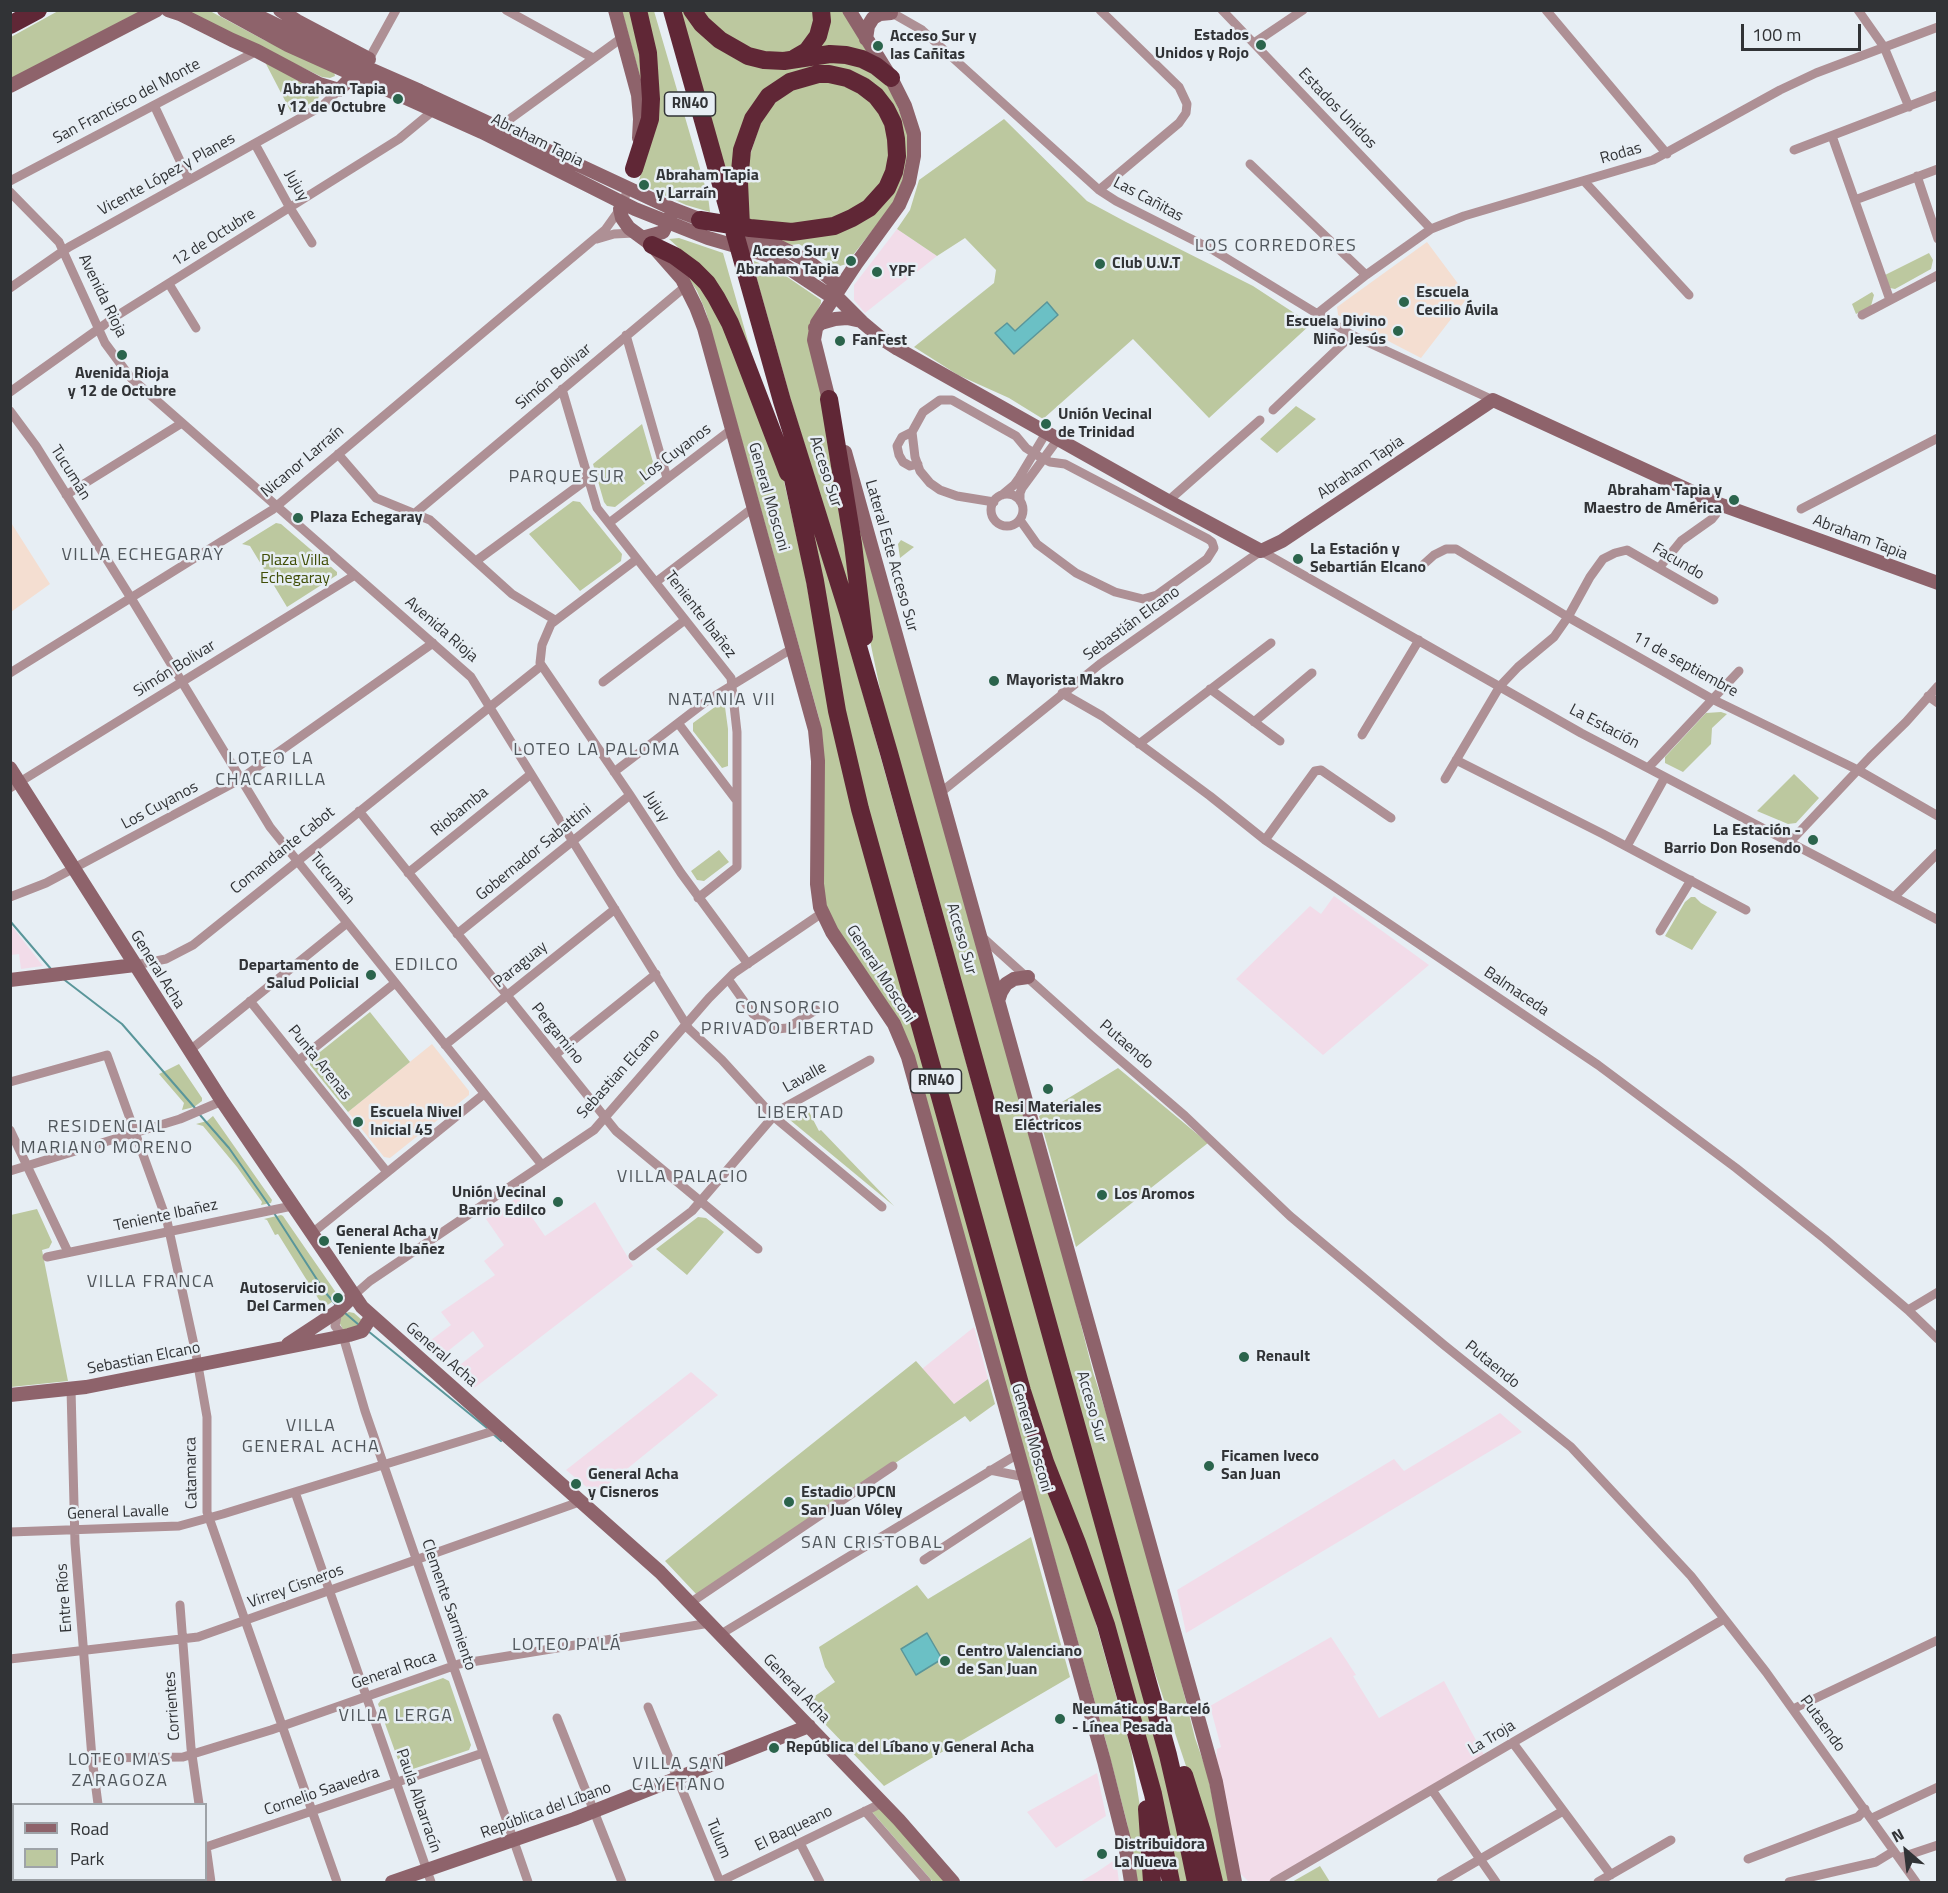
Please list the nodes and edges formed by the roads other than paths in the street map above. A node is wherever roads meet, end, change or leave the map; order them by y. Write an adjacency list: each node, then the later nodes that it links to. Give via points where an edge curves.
1 (38, 10): 22 (highway)
2 (157, 10): 33 (street)
3 (168, 10): 28 (street)
4 (224, 10): 31 (street, Abraham Tapia, via 288,45)
5 (246, 10): 31 (street, Abraham Tapia)
6 (280, 10): 31 (street)
7 (396, 10): 31 (street)
8 (506, 10): 29 (street)
9 (615, 10): 24 (street)
10 (638, 10): 45 (highway, via 648,53 651,99 650,119)
11 (662, 10): 55 (highway, Acceso Sur / RN40)
12 (672, 10): 55 (highway, Acceso Sur / RN40)
13 (692, 10): 30 (highway, via 710,31 737,51 764,60)
14 (821, 10): 30 (highway, via 821,28 814,44)
15 (849, 10): 25 (street)
16 (1100, 10): 52 (street, via 1179,87 1187,104 1179,123)
17 (1222, 10): 26 (street, Estados Unidos)
18 (1303, 10): 26 (street)
19 (1546, 10): 43 (street)
20 (1858, 10): 27 (street)
21 (889, 12): 25 (street, via 873,18); 52 (street, Las Cañitas, via 922,30)
22 (13, 24)
23 (1938, 27): 27 (street, Rodas)
24 (623, 37): 29 (street); 45 (street, via 640,108)
25 (866, 39): 32 (street)
26 (1254, 43): 60 (street, Estados Unidos)
27 (1884, 47): 37 (street); 43 (street, Rodas, via 1780,90)
28 (257, 51): 34 (street, via 319,84); 36 (street, San Francisco del Monte)
29 (593, 58): 39 (street, via 503,124)
30 (791, 60): 32 (highway, via 846,55 876,66)
31 (362, 66): 34 (street); 38 (street, Abraham Tapia); 39 (street, Abraham Tapia)
32 (891, 78): 72 (street, via 912,124 913,168 899,205 848,276)
33 (10, 86)
34 (339, 90): 41 (street, Vicente López y Planes, via 322,106)
35 (1938, 96): 37 (street)
36 (154, 105): 48 (street); 49 (street, San Francisco del Monte)
37 (1909, 106): 40 (street)
38 (434, 110): 39 (street, Abraham Tapia); 57 (street, 12 de Octubre, via 399,139)
39 (498, 133): 51 (street, Abraham Tapia); 56 (street, Abraham Tapia)
40 (1832, 136): 42 (street); 54 (street)
41 (255, 144): 48 (street, Vicente López y Planes); 57 (street, Jujuy)
42 (1794, 150)
43 (1667, 154): 50 (street, Rodas)
44 (1250, 164): 67 (street)
45 (634, 169): 51 (street)
46 (1938, 169): 47 (street)
47 (1917, 176): 54 (street); 62 (street)
48 (189, 180): 65 (street, Vicente López y Planes)
49 (10, 181)
50 (1584, 181): 60 (street, Rodas); 73 (street)
51 (629, 187): 56 (street, Nicanor Larraín); 58 (street, Abraham Tapia)
52 (1099, 190): 75 (street, Las Cañitas, via 1213,250)
53 (10, 192): 65 (street, Avenida Rioja, via 59,242)
54 (1855, 200): 74 (street)
55 (727, 201): 59 (highway, via 749,128 763,103 783,85 818,74 838,76 863,86 886,109 896,139 896,165 882,195 860,214 834,226 792,232); 66 (highway, Acceso Sur / RN40)
56 (621, 206): 58 (street, Abraham Tapia); 61 (street, General Mosconi, via 622,218); 63 (street, Nicanor Larraín)
57 (290, 208): 64 (street, Jujuy); 69 (street, 12 de Octubre)
58 (671, 215): 59 (street, Abraham Tapia); 61 (street, Nicanor Larraín, via 663,232); 72 (street, Abraham Tapia, via 708,238 770,256 829,295)
59 (700, 220): 72 (street, Abraham Tapia, via 795,253)
60 (1431, 229): 67 (street, Rodas)
61 (642, 239): 63 (street, Nicanor Larraín, via 614,234); 70 (street, General Mosconi); 105 (highway, via 694,270 716,297 730,323)
62 (1938, 239)
63 (592, 241): 96 (street, Nicanor Larraín)
64 (312, 243)
65 (63, 251): 71 (street, Vicente López y Planes); 80 (street, Avenida Rioja)
66 (742, 269): 105 (highway, Acceso Sur / RN40); 142 (highway, Acceso Sur / RN40)
67 (1366, 275): 75 (street, Rodas)
68 (1938, 275): 74 (street)
69 (169, 284): 78 (street); 80 (street, 12 de Octubre)
70 (686, 286): 81 (street, Simón Bolivar); 91 (street, General Mosconi, via 700,317)
71 (10, 288)
72 (834, 288): 77 (street, Abraham Tapia); 79 (street)
73 (1689, 296)
74 (1890, 300): 76 (street)
75 (1317, 313): 82 (street, Las Cañitas)
76 (1862, 315)
77 (862, 321): 79 (street, via 835,319); 93 (street, Abraham Tapia, via 898,349)
78 (196, 327)
79 (815, 328): 85 (street, Lateral Este Acceso Sur, via 814,340)
80 (99, 329): 84 (street, 12 de Octubre); 90 (street, Avenida Rioja, via 105,344 131,378)
81 (626, 335): 83 (street, Simón Bolivar); 100 (street)
82 (1352, 335): 86 (street, Las Cañitas); 87 (street)
83 (562, 389): 99 (street, Teniente Ibañez); 110 (street, Simón Bolivar)
84 (10, 392)
85 (828, 399): 142 (highway, via 853,544); 161 (street, Lateral Este Acceso Sur)
86 (1492, 400): 106 (street, Abraham Tapia); 113 (street, Abraham Tapia, via 1282,541)
87 (1273, 410)
88 (10, 411): 101 (street, Tucumán)
89 (1260, 420): 104 (street)
90 (182, 423): 101 (street); 107 (street, Avenida Rioja)
91 (732, 429): 100 (street, Los Cuyanos); 108 (street, General Mosconi)
92 (912, 432): 95 (street, via 923,412 940,400 952,400 1016,436); 98 (street); 98 (street, via 902,437 897,446 903,462 909,466)
93 (1052, 436): 95 (street); 97 (street); 104 (street, Abraham Tapia)
94 (1938, 438): 109 (street)
95 (1034, 453): 97 (street); 102 (street, via 1014,485)
96 (338, 454): 107 (street, Nicanor Larraín); 110 (street, via 376,498)
97 (1044, 459): 103 (street, via 1022,488); 111 (street, via 1065,464 1208,539 1214,549 1207,559 1157,595 1143,599 1115,592 1076,573 1036,544)
98 (918, 464): 102 (street, via 924,476 940,490 957,496)
99 (589, 478): 112 (street, Teniente Ibañez, via 597,508); 115 (street)
100 (667, 478): 112 (street, Los Cuyanos)
101 (66, 495): 121 (street, Tucumán)
102 (998, 498): 103 (street, via 1012,495); 111 (street, via 991,512 996,521 1005,526)
103 (1020, 501): 111 (street)
104 (1167, 501): 113 (street, Abraham Tapia)
105 (799, 504): 268 (highway, Acceso Sur / RN40, via 843,737 873,857 1022,1391 1097,1595)
106 (1719, 504): 117 (street, via 1712,519 1681,541); 120 (street, Abraham Tapia)
107 (277, 506): 118 (street, Avenida Rioja); 121 (street, Nicanor Larraín)
108 (754, 507): 119 (street); 129 (street, General Mosconi)
109 (1801, 509)
110 (414, 514): 115 (street, via 430,520)
111 (1020, 520)
112 (609, 523): 114 (street, Teniente Ibañez)
113 (1261, 551): 126 (street, La Estación); 140 (street, Sebastián Elcano)
114 (637, 559): 119 (street, Teniente Ibañez); 124 (street)
115 (476, 561): 124 (street, via 512,594)
116 (1424, 564): 123 (street, 11 de septiembre, via 1446,549 1456,549)
117 (1659, 568): 122 (street, Facundo); 123 (street, Facundo, via 1627,550 1615,553 1603,560 1590,577)
118 (355, 575): 127 (street, Avenida Rioja); 134 (street, Simón Bolivar)
119 (656, 582): 125 (street, Teniente Ibañez)
120 (1938, 583)
121 (130, 598): 132 (street, Nicanor Larraín); 134 (street, Tucumán)
122 (1714, 600)
123 (1568, 616): 137 (street, via 1554,637); 143 (street, 11 de septiembre)
124 (555, 620): 130 (street, via 544,638)
125 (686, 620): 135 (street); 136 (street, Teniente Ibañez, via 731,678)
126 (1419, 640): 137 (street, La Estación); 148 (street)
127 (433, 643): 145 (street, Avenida Rioja, via 471,677); 158 (street, Los Cuyanos)
128 (1271, 643): 139 (street)
129 (793, 648): 136 (street); 181 (street, General Mosconi, via 816,737 817,885)
130 (541, 666): 145 (street, Comandante Cabot); 155 (street, Jujuy)
131 (1739, 671): 143 (street)
132 (10, 673)
133 (1312, 673): 146 (street)
134 (182, 682): 158 (street, Tucumán); 160 (street, Simón Bolivar)
135 (603, 682)
136 (732, 685): 147 (street); 163 (street, Teniente Ibañez)
137 (1500, 686): 151 (street); 153 (street, La Estación)
138 (1938, 686): 141 (street)
139 (1210, 689): 146 (street); 150 (street)
140 (1062, 693): 150 (street, Balmaceda); 161 (street, Sebastián Elcano)
141 (1928, 696): 144 (street); 154 (street)
142 (873, 698): 260 (highway, Acceso Sur / RN40)
143 (1712, 699): 153 (street); 154 (street, 11 de septiembre)
144 (1938, 703)
145 (490, 707): 156 (street, Avenida Rioja); 164 (street, Comandante Cabot)
146 (1254, 722): 149 (street)
147 (678, 723): 155 (street); 163 (street)
148 (1362, 735)
149 (1280, 741)
150 (1139, 744): 167 (street, Balmaceda)
151 (1456, 760): 159 (street); 170 (street)
152 (10, 768): 160 (street, General Acha)
153 (1648, 768): 157 (street, La Estación)
154 (1858, 770): 165 (street, 11 de septiembre); 169 (street)
155 (614, 772): 162 (street, Jujuy)
156 (531, 774): 168 (street, Avenida Rioja); 174 (street, Riobamba)
157 (1665, 777): 169 (street, La Estación); 170 (street)
158 (241, 778): 172 (street, Tucumán, via 270,827); 173 (street, Los Cuyanos)
159 (1445, 779)
160 (15, 786): 173 (street, General Acha)
161 (940, 793): 186 (street)
162 (630, 795): 168 (street, Gobernador Sabattini); 177 (street, Jujuy)
163 (737, 801): 177 (street, Teniente Ibañez, via 737,867)
164 (359, 811): 172 (street, Comandante Cabot); 174 (street, Pergamino)
165 (1938, 816)
166 (1390, 818): 167 (street, via 1321,770 1315,771)
167 (1265, 840): 226 (street, Balmaceda, via 1598,1065 1736,1168)
168 (573, 841): 179 (street, Avenida Rioja); 185 (street, Gobernador Sabattini)
169 (1790, 842): 178 (street, La Estación)
170 (1627, 846): 175 (street)
171 (1938, 853): 178 (street)
172 (298, 861): 183 (street, Tucumán); 188 (street, Comandante Cabot, via 186,950)
173 (74, 868): 176 (street, Los Cuyanos); 188 (street, General Acha)
174 (408, 873): 185 (street, Pergamino)
175 (1691, 880): 180 (street); 184 (street)
176 (10, 897)
177 (698, 897): 187 (street, Jujuy)
178 (1894, 897): 182 (street, La Estación)
179 (615, 909): 189 (street, Avenida Rioja); 194 (street, Paraguay)
180 (1746, 910)
181 (822, 913): 187 (street, Sebastian Elcano); 236 (street, General Mosconi, via 905,1045)
182 (1938, 920)
183 (347, 922): 193 (street, Tucumán); 195 (street)
184 (1660, 931)
185 (457, 934): 194 (street, Pergamino)
186 (980, 934): 190 (street, Putaendo); 196 (street)
187 (748, 964): 191 (street, Sebastian Elcano)
188 (135, 965): 192 (street, Comandante Cabot); 200 (street, General Acha)
189 (656, 974): 198 (street, Avenida Rioja); 201 (street)
190 (1028, 977): 196 (street, via 1006,984); 252 (street, Putaendo, via 1185,1116 1290,1216 1571,1447 1691,1576)
191 (728, 979): 197 (street, via 753,1014 777,1029 787,1028); 198 (street, Sebastian Elcano)
192 (10, 980)
193 (395, 983): 199 (street, Tucumán); 203 (street)
194 (507, 995): 199 (street, Paraguay); 201 (street, Pergamino)
195 (250, 1001): 200 (street); 203 (street, Punta Arenas)
196 (998, 1001): 311 (street, via 1216,1782)
197 (816, 1010)
198 (686, 1023): 207 (street, Avenida Rioja); 208 (street, Sebastian Elcano)
199 (445, 1045): 205 (street, Tucumán)
200 (189, 1051): 206 (street, General Acha)
201 (555, 1055): 208 (street, Pergamino)
202 (870, 1059): 207 (street, Lavalle)
203 (298, 1061): 214 (street, Punta Arenas)
204 (10, 1082): 210 (street, Catamarca, via 107,1055)
205 (484, 1094): 212 (street, Tucumán); 214 (street)
206 (222, 1101): 210 (street); 216 (street, General Acha)
207 (773, 1116): 215 (street, Lavalle); 217 (street, Avenida Rioja)
208 (605, 1117): 212 (street, Sebastian Elcano, via 594,1130); 215 (street, Pergamino, via 616,1131)
209 (10, 1130): 211 (street)
210 (135, 1133): 211 (street); 218 (street, Catamarca)
211 (27, 1165): 213 (street); 221 (street)
212 (542, 1165): 225 (street, Sebastian Elcano)
213 (10, 1171)
214 (387, 1172): 219 (street)
215 (700, 1201): 220 (street, Pergamino); 222 (street, Lavalle)
216 (292, 1206): 218 (street, Teniente Ibañez); 219 (street, General Acha)
217 (882, 1207)
218 (169, 1231): 221 (street, Teniente Ibañez); 232 (street, Catamarca)
219 (311, 1234): 225 (street, General Acha)
220 (758, 1249)
221 (68, 1252): 223 (street, Teniente Ibañez)
222 (633, 1256)
223 (47, 1257)
224 (1938, 1292): 226 (street)
225 (353, 1296): 227 (street, Sebastian Elcano); 228 (street, General Acha)
226 (1908, 1310): 230 (street, Balmaceda)
227 (338, 1311): 229 (street, via 335,1325); 231 (street, Sebastian Elcano)
228 (371, 1317): 229 (street, Sebastian Elcano, via 362,1331); 235 (street, General Acha)
229 (344, 1336): 231 (street, Sebastian Elcano); 237 (street, Clemente Sarmiento)
230 (1938, 1339)
231 (283, 1348): 232 (street, Sebastian Elcano)
232 (198, 1365): 233 (street, Sebastian Elcano); 244 (street, Catamarca, via 207,1417)
233 (71, 1389): 234 (street, Sebastian Elcano); 245 (street, Entre Ríos)
234 (10, 1395)
235 (500, 1429): 237 (street, General Lavalle); 243 (street, General Acha)
236 (1018, 1454): 239 (street); 240 (street, General Mosconi)
237 (384, 1465): 242 (street, General Lavalle); 247 (street, Clemente Sarmiento)
238 (893, 1466): 250 (street)
239 (990, 1470): 240 (street); 255 (street)
240 (1025, 1477): 241 (street, General Mosconi)
241 (1029, 1491): 248 (street); 306 (street, General Mosconi, via 1104,1761)
242 (295, 1492): 244 (street, General Lavalle); 249 (street, Paula Albarracín)
243 (582, 1501): 247 (street, Virrey Cisneros); 250 (street, General Acha)
244 (209, 1518): 245 (street, General Lavalle, via 179,1526); 253 (street, Catamarca)
245 (75, 1529): 246 (street, General Lavalle); 258 (street, Entre Ríos)
246 (10, 1532)
247 (416, 1560): 249 (street, Virrey Cisneros); 261 (street, Clemente Sarmiento)
248 (924, 1560)
249 (329, 1591): 253 (street, Virrey Cisneros); 262 (street, Paula Albarracín)
250 (690, 1603): 254 (street, General Acha)
251 (180, 1605): 256 (street, Corrientes)
252 (1724, 1619): 264 (street, Putaendo); 269 (street, La Troja)
253 (245, 1621): 256 (street, Virrey Cisneros); 266 (street, Catamarca)
254 (710, 1623): 255 (street, General Acha); 261 (street, General Roca)
255 (722, 1634): 267 (street, General Acha)
256 (183, 1639): 258 (street, Virrey Cisneros); 271 (street, Corrientes)
257 (1938, 1640): 264 (street)
258 (84, 1651): 259 (street, Virrey Cisneros); 272 (street, Entre Ríos)
259 (10, 1659)
260 (1143, 1663): 309 (highway, Acceso Sur / RN40); 310 (highway, via 1189,1790)
261 (453, 1666): 262 (street, General Roca); 270 (street, Clemente Sarmiento)
262 (366, 1696): 266 (street, General Roca); 274 (street, Paula Albarracín)
263 (648, 1707): 273 (street, Tulum)
264 (1793, 1709): 280 (street, Putaendo)
265 (556, 1719): 284 (street)
266 (282, 1726): 271 (street, General Roca); 281 (street, Catamarca)
267 (809, 1726): 273 (street, República del Líbano); 279 (street, General Acha)
268 (1139, 1742): 307 (highway); 308 (highway, Acceso Sur / RN40)
269 (1513, 1743): 276 (street, La Troja); 283 (street)
270 (483, 1753): 274 (street, Cornelio Saavedra); 287 (street, Clemente Sarmiento)
271 (192, 1754): 272 (street, General Roca); 278 (street, Corrientes)
272 (92, 1758): 277 (street, Entre Ríos)
273 (677, 1779): 284 (street, República del Líbano); 302 (street, Tulum)
274 (396, 1783): 281 (street, Cornelio Saavedra); 295 (street, Paula Albarracín)
275 (1938, 1786): 285 (street)
276 (1432, 1790): 293 (street); 312 (street, La Troja)
277 (98, 1803)
278 (199, 1803)
279 (882, 1803): 282 (street, El Baqueano); 305 (street, General Acha)
280 (1865, 1809): 285 (street, Putaendo); 294 (street, via 1858,1817)
281 (312, 1811): 290 (street, Cornelio Saavedra); 298 (street, Catamarca)
282 (865, 1811): 288 (street, El Baqueano); 304 (street)
283 (1563, 1811): 293 (street); 296 (street)
284 (594, 1812): 287 (street, República del Líbano); 301 (street)
285 (1872, 1818): 292 (street, Putaendo)
286 (1671, 1840): 296 (street)
287 (513, 1841): 295 (street, República del Líbano); 300 (street, Clemente Sarmiento)
288 (800, 1843): 302 (street, El Baqueano); 303 (street)
289 (1938, 1845): 292 (street)
290 (207, 1846)
291 (207, 1853): 297 (street)
292 (1897, 1855): 315 (street); 316 (street, Putaendo)
293 (1480, 1859): 313 (street); 314 (street)
294 (1748, 1859)
295 (429, 1877): 299 (street, República del Líbano)
296 (1605, 1880)
297 (211, 1882)
298 (337, 1882)
299 (392, 1882)
300 (528, 1882)
301 (622, 1882)
302 (719, 1882)
303 (820, 1882)
304 (927, 1882)
305 (953, 1882)
306 (1131, 1882)
307 (1152, 1882)
308 (1171, 1882)
309 (1196, 1882)
310 (1214, 1882)
311 (1235, 1882)
312 (1274, 1882)
313 (1441, 1882)
314 (1496, 1882)
315 (1788, 1882)
316 (1916, 1882)

